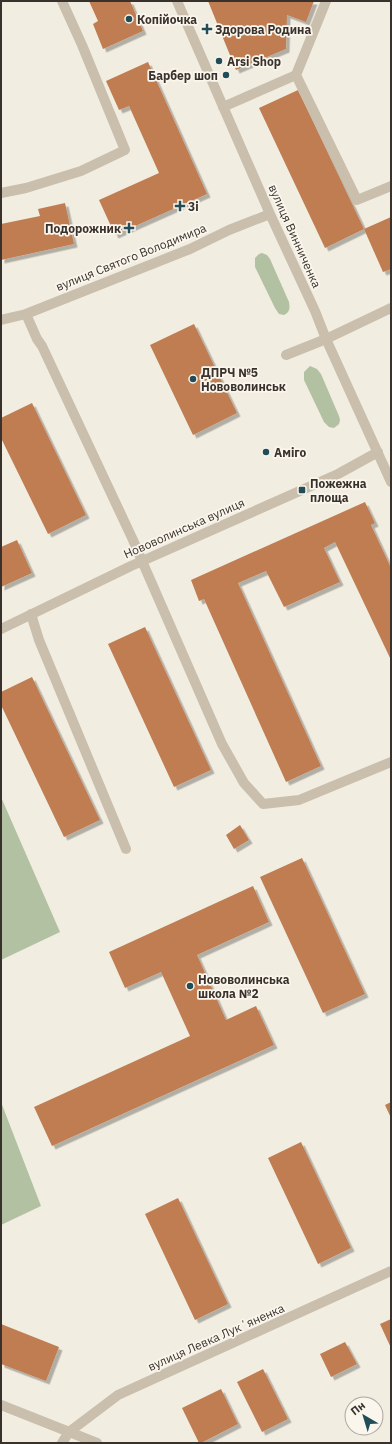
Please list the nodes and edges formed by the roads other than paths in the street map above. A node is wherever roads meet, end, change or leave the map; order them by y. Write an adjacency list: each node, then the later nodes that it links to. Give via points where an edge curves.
1 (62, 1): 7 (street, via 126,150 81,171)
2 (177, 1): 5 (street, вулиця Винниченка)
3 (326, 1): 4 (street)
4 (296, 75): 5 (street); 6 (street, via 358,200)
5 (223, 107): 8 (street, вулиця Винниченка)
6 (391, 186)
7 (1, 193)
8 (270, 214): 10 (street, вулиця Святого Володимира, via 190,249); 12 (street, вулиця Винниченка)
9 (391, 308): 12 (street)
10 (26, 314): 11 (street, вулиця Святого Володимира); 16 (street)
11 (1, 320)
12 (326, 339): 13 (street); 14 (street, вулиця Винниченка)
13 (286, 355)
14 (378, 452): 15 (street, вулиця Винниченка); 16 (street, Нововолинська вулиця, via 338,474)
15 (391, 482)
16 (142, 561): 17 (street, Нововолинська вулиця); 19 (street, via 222,744 244,783 263,804 300,800)
17 (31, 614): 18 (street, Нововолинська вулиця); 20 (street, via 39,640)
18 (1, 629)
19 (391, 762)
20 (126, 849)
21 (391, 1271): 23 (street, вулиця Левка Лукʼяненка, via 118,1395)
22 (1, 1405): 23 (street)
23 (69, 1432): 24 (street, вулиця Левка Лукʼяненка); 25 (street)
24 (62, 1443)
25 (96, 1443)

